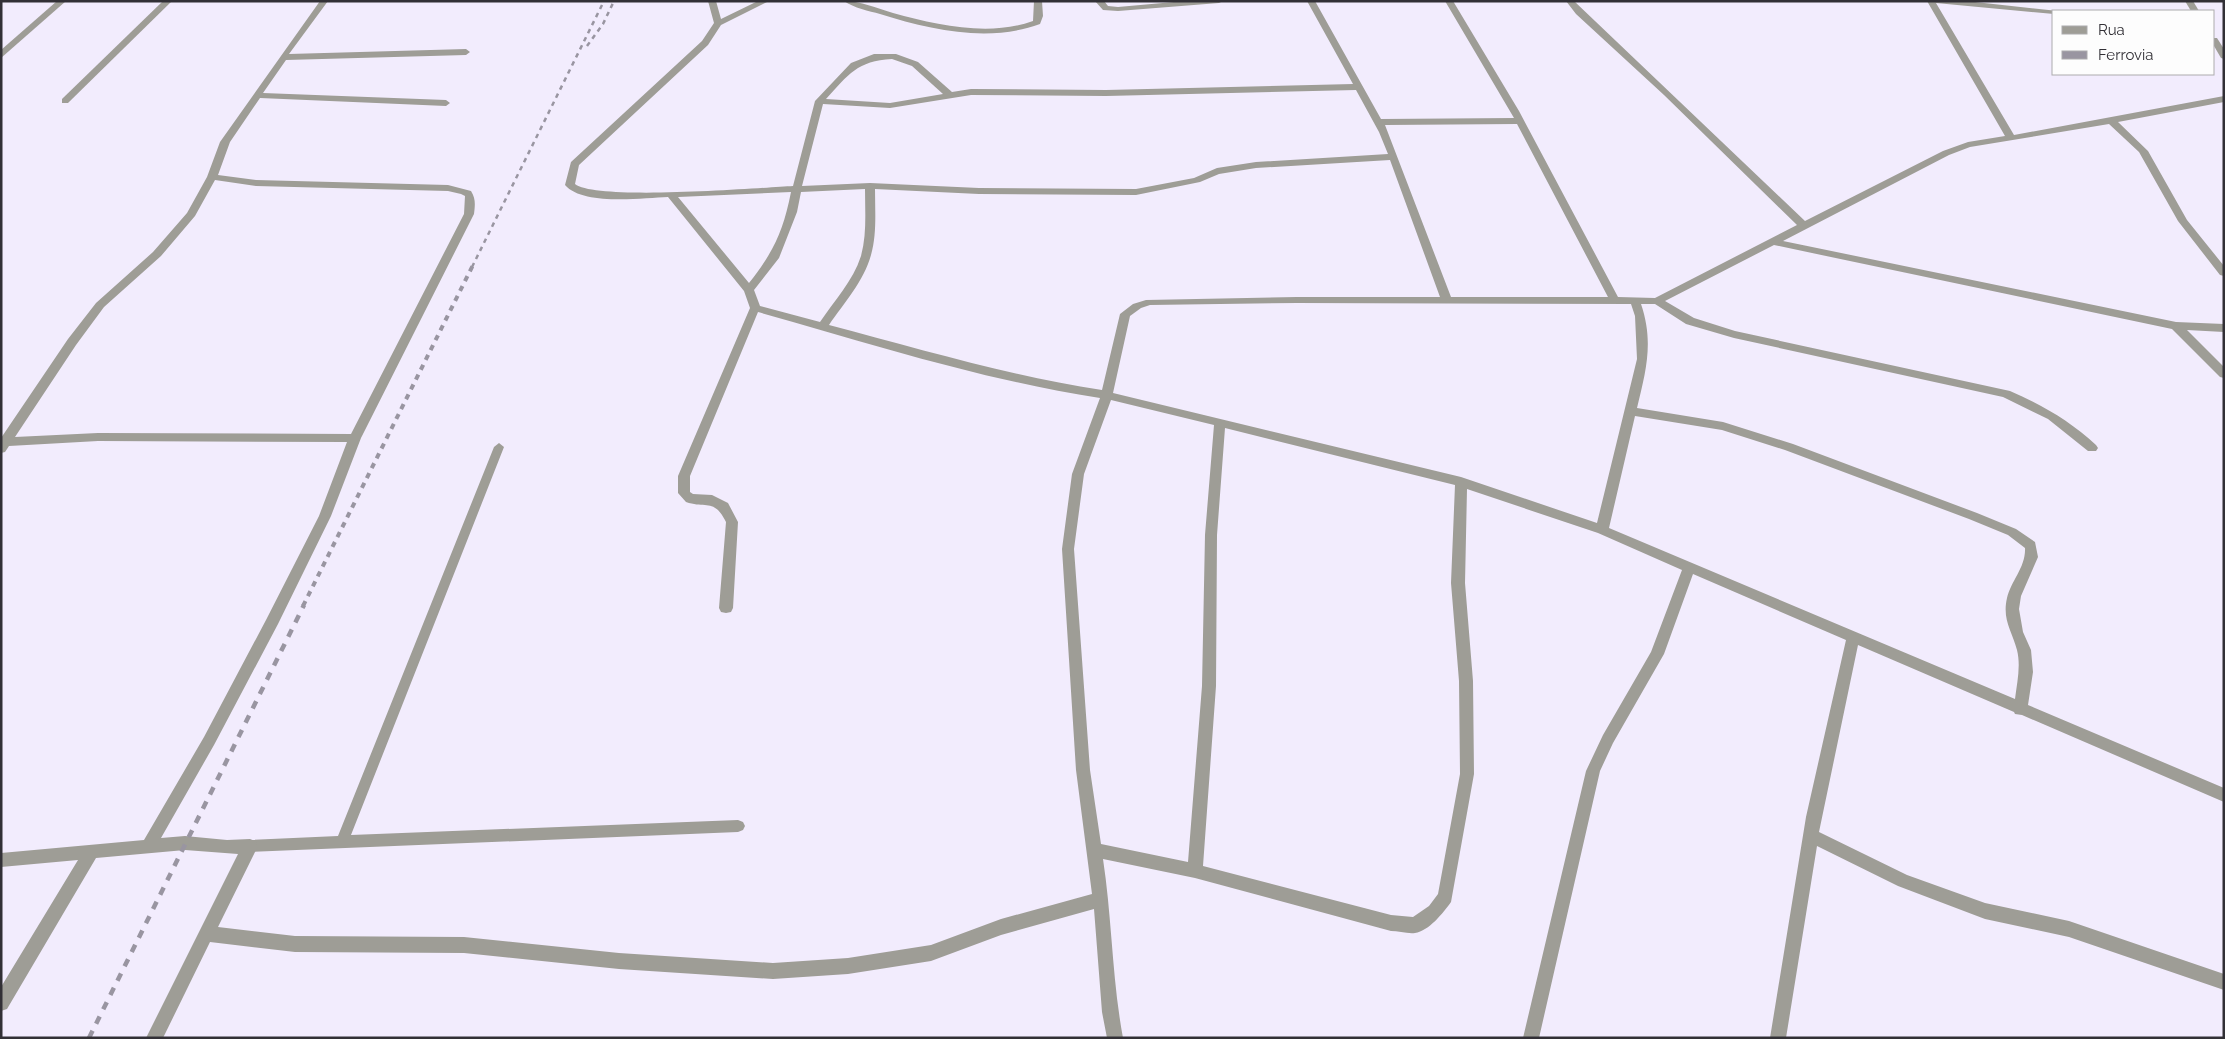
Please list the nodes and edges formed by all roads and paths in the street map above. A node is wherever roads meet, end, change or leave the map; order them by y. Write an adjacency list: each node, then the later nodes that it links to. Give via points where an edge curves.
1 (62, 1): 20 (street)
2 (168, 1): 27 (street)
3 (324, 1): 21 (street)
4 (712, 1): 16 (street)
5 (765, 1): 16 (street)
6 (848, 1): 7 (street, via 932,25 993,30 1018,29 1037,22)
7 (1038, 1)
8 (1099, 1): 9 (street, via 1106,8 1118,9)
9 (1218, 1)
10 (1311, 1): 22 (street)
11 (1449, 1): 29 (street)
12 (1570, 1): 38 (street)
13 (1931, 1): 32 (street)
14 (1938, 1): 15 (street)
15 (2052, 12)
16 (718, 23): 37 (street, via 705,43 574,164 570,177 570,185 580,191 620,196)
17 (2215, 42): 19 (street)
18 (466, 52): 21 (street)
19 (2222, 52)
20 (1, 55)
21 (283, 57): 24 (street)
22 (1360, 87): 23 (street); 31 (street)
23 (950, 94): 26 (street, via 912,103 877,105); 26 (street, via 915,64 893,56 874,57 854,65)
24 (257, 95): 28 (street); 34 (street, via 225,142)
25 (2224, 99): 30 (street)
26 (819, 100): 36 (street)
27 (65, 101)
28 (446, 103)
29 (1520, 121): 31 (street); 43 (street)
30 (2111, 121): 32 (street); 40 (street, via 2143,151 2183,221)
31 (1379, 122): 33 (street)
32 (2011, 138): 38 (street, via 1968,145 1946,153)
33 (1393, 157): 35 (street, via 1256,165 1217,171 1197,180 1136,192 979,191); 42 (street)
34 (212, 177): 54 (street, via 256,182 448,188 464,190 470,195 469,214); 55 (street, via 191,214 157,254 100,305)
35 (870, 186): 36 (street); 47 (street, via 869,237 865,257)
36 (797, 189): 37 (street); 41 (street, via 792,212 774,258)
37 (671, 195): 41 (street)
38 (1804, 226): 39 (street)
39 (1773, 242): 45 (street); 48 (street)
40 (2224, 272)
41 (749, 290): 46 (street)
42 (1447, 301): 43 (street); 51 (street, via 1150,302 1136,306 1126,314)
43 (1615, 301): 44 (street)
44 (1635, 301): 45 (street); 52 (street, via 1640,316 1643,359)
45 (1657, 301): 57 (street, via 1690,321 1734,334 2006,394 2052,415)
46 (755, 308): 47 (street); 61 (street, via 684,476 684,493 690,499 712,500 724,506 732,522)
47 (822, 326): 51 (street, via 1022,380)
48 (2176, 326): 49 (street); 50 (street)
49 (2224, 328)
50 (2224, 374)
51 (1107, 395): 53 (street); 70 (street, via 1078,474 1068,549 1084,770)
52 (1631, 410): 59 (street); 63 (street, via 1723,426 1789,447 1973,516 2012,532 2031,546 2032,557 2014,596 2012,610 2025,657)
53 (1220, 422): 58 (street); 73 (street, via 1211,536 1210,686)
54 (355, 438): 55 (street, via 98,437); 69 (street, via 325,516 271,624)
55 (3, 444)
56 (499, 447): 67 (lane)
57 (2092, 448)
58 (1461, 482): 59 (street); 73 (street, via 1458,583 1466,681 1467,774 1446,897 1435,911 1415,925 1399,924)
59 (1602, 530): 60 (street)
60 (1689, 568): 62 (street); 80 (street, via 1657,654 1593,771)
61 (726, 608)
62 (1853, 638): 63 (street); 66 (street)
63 (2020, 710): 64 (street)
64 (2224, 795)
65 (738, 826): 67 (lane)
66 (1811, 836): 76 (street, via 1902,881 1985,910 2069,929); 81 (street)
67 (342, 842): 68 (lane)
68 (250, 846): 69 (street, via 185,843); 75 (street)
69 (148, 847): 71 (street)
70 (1094, 850): 73 (street); 74 (street)
71 (92, 851): 72 (street); 77 (street)
72 (1, 860)
73 (1195, 871)
74 (1101, 899): 75 (street, via 1000,928 931,953 848,966 772,971 464,946 295,944); 79 (street)
75 (206, 934): 78 (street)
76 (2224, 982)
77 (1, 1003)
78 (154, 1038)
79 (1115, 1038)
80 (1531, 1038)
81 (1778, 1038)

